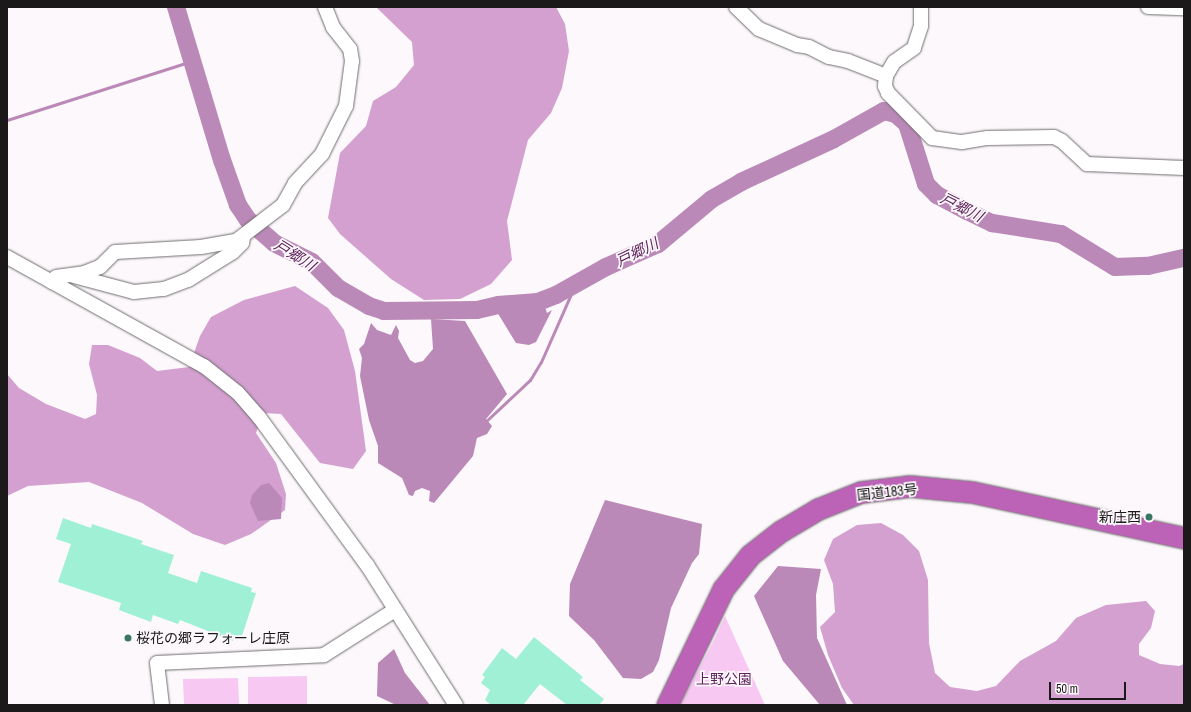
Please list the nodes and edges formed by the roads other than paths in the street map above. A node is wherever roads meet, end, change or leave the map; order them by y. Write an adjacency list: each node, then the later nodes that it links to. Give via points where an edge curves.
1 (325, 7): 8 (street, via 333,27 350,49 352,61 346,106 322,154 295,183 283,205)
2 (736, 7): 6 (street, via 759,29)
3 (921, 7): 6 (street, via 921,26 914,48 894,62)
4 (1148, 7): 5 (street)
5 (1184, 8)
6 (886, 76): 7 (street, via 885,86 888,93 938,141 1054,137 1087,164)
7 (1184, 168)
8 (251, 231): 10 (street, via 224,245 115,252 100,267); 10 (street, via 233,252 188,280 164,289 134,292)
9 (7, 257): 11 (street)
10 (70, 275): 11 (street, via 56,277)
11 (52, 282): 13 (street, via 204,366 238,393 259,417 367,565)
12 (1184, 538): 16 (highway, 国道183号, via 972,492 910,486 860,492 818,508 781,531 750,555 723,590)
13 (395, 610): 14 (street, via 333,651 315,657 157,663); 15 (street)
14 (162, 705)
15 (456, 705)
16 (667, 705)

